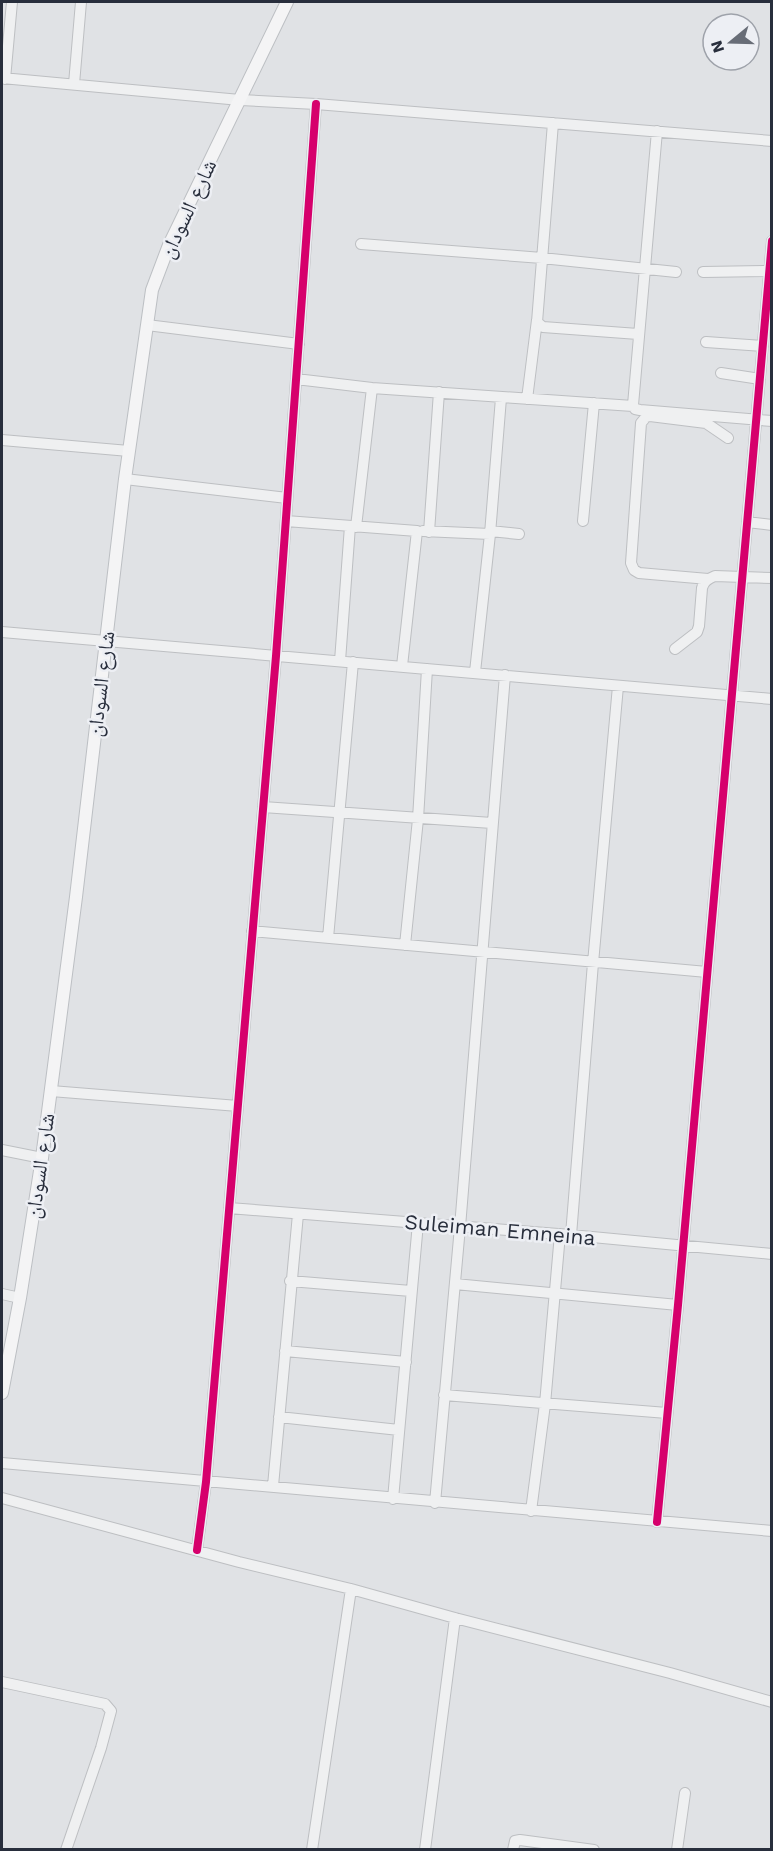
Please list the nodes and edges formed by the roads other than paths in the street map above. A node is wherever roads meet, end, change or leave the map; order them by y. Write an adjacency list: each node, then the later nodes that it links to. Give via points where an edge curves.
1 (12, 2): 4 (street)
2 (81, 2): 5 (street)
3 (287, 2): 6 (main road, شارع السودان)
4 (3, 79): 5 (street)
5 (74, 84): 6 (street)
6 (240, 100): 7 (street); 19 (main road, شارع السودان, via 166,254 152,290)
7 (316, 104): 8 (street); 22 (street)
8 (553, 123): 9 (street); 13 (street)
9 (657, 131): 10 (street); 14 (street)
10 (771, 141)
11 (771, 241): 15 (street)
12 (361, 244): 13 (street)
13 (542, 258): 14 (street); 18 (street)
14 (644, 270): 16 (street); 20 (street)
15 (769, 271): 17 (street); 23 (street)
16 (676, 272)
17 (702, 272)
18 (537, 320): 20 (street, via 543,327); 31 (street)
19 (147, 324): 22 (street); 38 (main road, شارع السودان)
20 (638, 334): 33 (street)
21 (706, 342): 23 (street)
22 (298, 344): 26 (street)
23 (763, 346): 24 (street)
24 (767, 358): 27 (street)
25 (721, 373): 27 (street)
26 (296, 379): 28 (street); 40 (street)
27 (760, 379): 34 (street)
28 (372, 388): 29 (street); 45 (street)
29 (439, 392): 30 (street); 47 (street)
30 (501, 398): 31 (street); 48 (street)
31 (526, 399): 32 (street)
32 (594, 403): 33 (street); 42 (street)
33 (633, 406): 34 (street, via 640,410)
34 (756, 420): 35 (street); 43 (street)
35 (771, 421)
36 (728, 438): 52 (street, via 706,423 650,416 641,423 631,564 639,573)
37 (2, 440): 38 (street)
38 (129, 451): 39 (main road, شارع السودان)
39 (125, 479): 40 (street); 54 (main road, شارع السودان)
40 (287, 498): 41 (street)
41 (285, 521): 45 (street); 56 (street)
42 (583, 521)
43 (747, 522): 44 (street); 50 (street)
44 (771, 525)
45 (353, 526): 46 (street); 57 (street)
46 (417, 531): 47 (street); 59 (street)
47 (429, 532): 48 (street)
48 (490, 533): 49 (street); 61 (street)
49 (519, 534)
50 (743, 576): 51 (street); 52 (street); 64 (street)
51 (771, 578)
52 (708, 579): 55 (street, via 702,588 697,632)
53 (2, 632): 54 (street)
54 (106, 640): 56 (street); 76 (main road, شارع السودان)
55 (675, 649)
56 (276, 656): 57 (street); 66 (street)
57 (340, 661): 58 (street)
58 (353, 662): 59 (street); 67 (street)
59 (402, 666): 60 (street)
60 (427, 669): 61 (street); 68 (street)
61 (475, 672): 62 (street)
62 (505, 675): 63 (street); 69 (street)
63 (618, 686): 64 (street); 74 (street)
64 (732, 696): 65 (street); 75 (street)
65 (771, 699)
66 (263, 807): 67 (street); 70 (street)
67 (339, 813): 68 (street); 71 (street)
68 (418, 819): 69 (street); 72 (street)
69 (492, 823): 73 (street)
70 (252, 931): 71 (street); 77 (street)
71 (328, 938): 72 (street)
72 (405, 945): 73 (street)
73 (483, 953): 74 (street); 83 (street)
74 (593, 963): 75 (street); 85 (street)
75 (707, 972): 86 (street)
76 (51, 1091): 77 (street); 79 (main road, شارع السودان)
77 (238, 1106): 80 (street)
78 (2, 1150): 79 (street)
79 (42, 1158): 93 (main road, شارع السودان)
80 (229, 1208): 81 (street, Suleiman Emneina); 104 (street)
81 (298, 1214): 82 (street, Suleiman Emneina); 88 (street)
82 (418, 1223): 83 (street, Suleiman Emneina); 90 (street)
83 (460, 1227): 84 (street, Suleiman Emneina); 89 (street)
84 (560, 1234): 85 (street, Suleiman Emneina); 92 (street)
85 (571, 1235): 86 (street, Suleiman Emneina)
86 (683, 1246): 87 (street, Suleiman Emneina); 94 (street)
87 (771, 1254)
88 (290, 1281): 90 (street); 95 (street)
89 (455, 1284): 92 (street); 98 (street)
90 (411, 1291): 96 (street)
91 (2, 1294): 93 (street)
92 (556, 1294): 94 (street); 99 (street)
93 (20, 1298): 97 (main road, شارع السودان)
94 (678, 1305): 100 (street)
95 (285, 1351): 96 (street); 101 (street)
96 (406, 1362): 102 (street)
97 (2, 1393)
98 (444, 1395): 99 (street); 108 (street)
99 (545, 1404): 100 (street); 109 (street)
100 (668, 1413): 110 (street)
101 (279, 1417): 102 (street); 105 (street)
102 (399, 1430): 107 (street)
103 (2, 1463): 104 (street)
104 (206, 1482): 105 (street); 112 (street)
105 (273, 1486): 107 (street)
106 (2, 1498): 112 (street)
107 (393, 1498): 108 (street)
108 (435, 1503): 109 (street)
109 (531, 1510): 110 (street)
110 (657, 1522): 111 (street)
111 (771, 1531)
112 (197, 1550): 113 (street)
113 (351, 1588): 114 (street); 119 (street)
114 (454, 1618): 116 (street); 120 (street)
115 (2, 1682): 118 (street, via 105,1704 111,1711)
116 (771, 1702)
117 (685, 1793): 123 (street)
118 (66, 1850)
119 (312, 1850)
120 (424, 1850)
121 (513, 1850): 122 (street, via 515,1841 520,1839)
122 (594, 1850)
123 (677, 1850)

